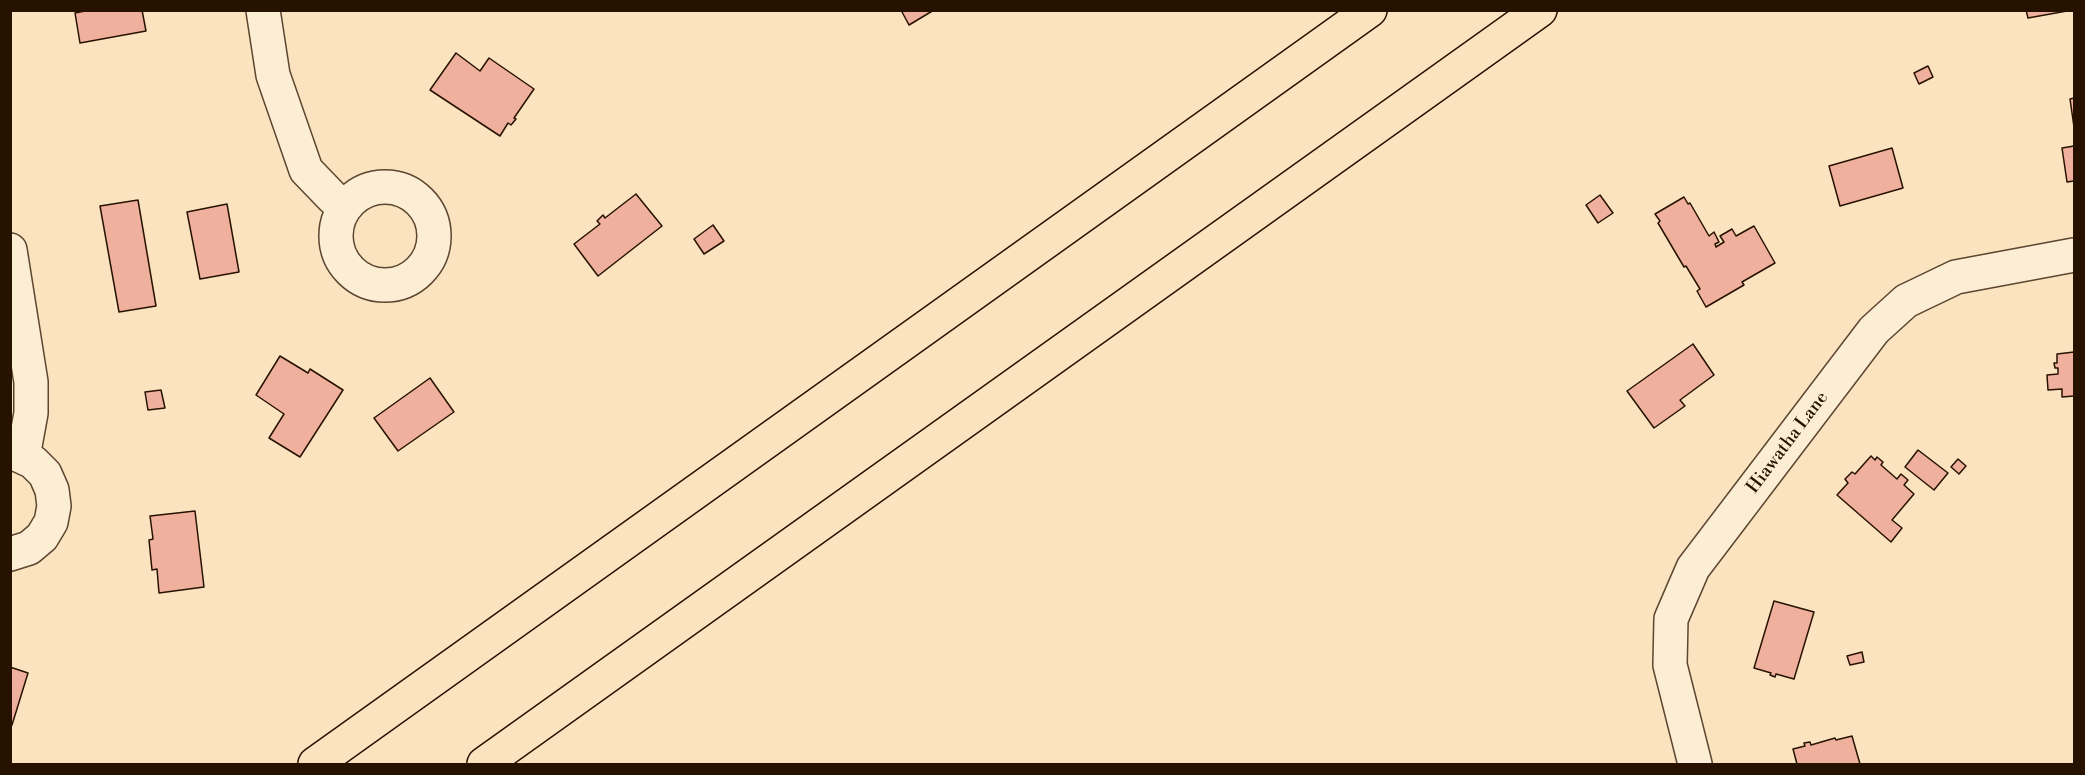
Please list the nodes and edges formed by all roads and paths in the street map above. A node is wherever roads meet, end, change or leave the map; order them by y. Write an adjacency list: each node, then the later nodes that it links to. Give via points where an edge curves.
1 (263, 10): 4 (street, via 273,75 306,170 333,198)
2 (1370, 10): 9 (highway)
3 (1540, 10): 10 (highway)
4 (346, 205)
5 (10, 250): 7 (street, via 31,382 25,446)
6 (2074, 255): 11 (street, Hiawatha Lane, via 1956,277 1906,301 1874,330 1693,568 1671,619 1670,664)
7 (14, 455): 8 (street, via 33,462 45,474 54,506 42,537 29,548)
8 (10, 554)
9 (315, 765)
10 (484, 765)
11 (1695, 765)

